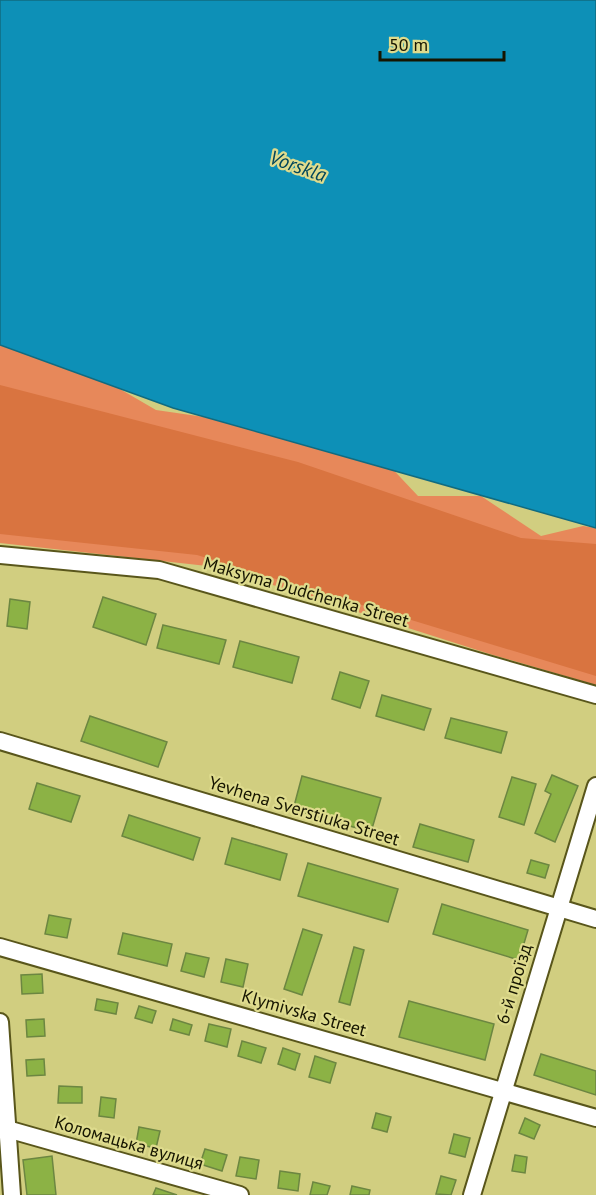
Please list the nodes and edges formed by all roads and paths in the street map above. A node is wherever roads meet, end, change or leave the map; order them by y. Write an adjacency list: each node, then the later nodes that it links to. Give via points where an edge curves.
1 (0, 555): 2 (street, Maksyma Dudchenka Street, via 159,570)
2 (596, 694)
3 (0, 741): 6 (street, Yevhena Sverstiuka Street)
4 (596, 786): 5 (street, 6-й проїзд)
5 (592, 811): 6 (street, 6-й проїзд)
6 (558, 907): 7 (street, Yevhena Sverstiuka Street); 10 (street, 6-й проїзд)
7 (596, 919)
8 (0, 947): 10 (street, Klymivska Street)
9 (0, 1022): 12 (street)
10 (503, 1090): 11 (street, Klymivska Street); 15 (street, 6-й проїзд)
11 (596, 1118)
12 (4, 1129): 13 (street); 14 (street, Коломацька вулиця)
13 (12, 1195)
14 (240, 1195)
15 (472, 1195)

